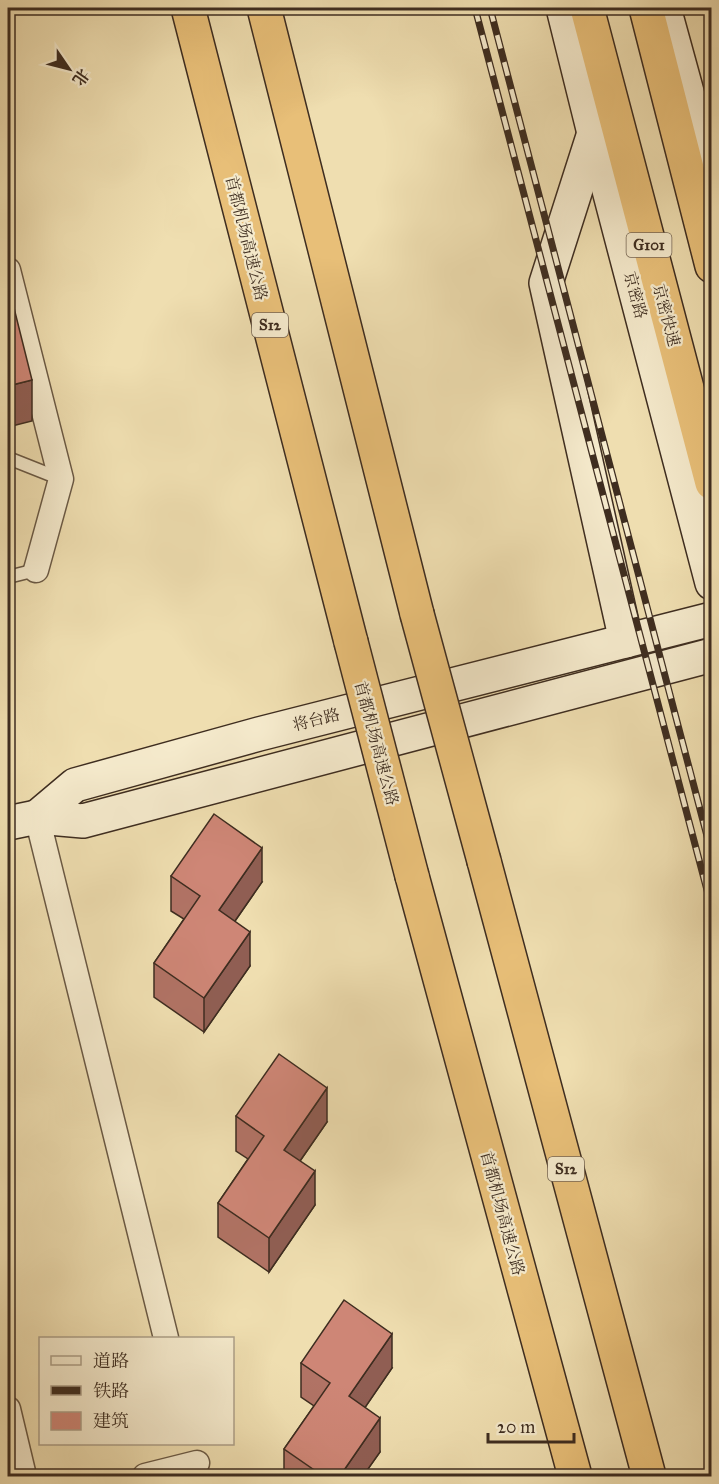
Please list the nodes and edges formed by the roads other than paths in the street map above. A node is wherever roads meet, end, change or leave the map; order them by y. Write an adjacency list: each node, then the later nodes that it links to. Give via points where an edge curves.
1 (188, 8): 27 (highway, 首都机场高速公路 / S12, bridge, via 412,876)
2 (264, 8): 28 (highway, S12, bridge, via 417,614)
3 (562, 8): 7 (main road, 京密路 / G101)
4 (587, 8): 14 (highway, 京密快速 / G101)
5 (646, 8): 10 (highway)
6 (664, 8): 8 (main road)
7 (594, 133): 17 (main road, 京密路 / G101); 19 (main road, via 546,283)
8 (706, 141): 9 (main road)
9 (711, 183)
10 (711, 266)
11 (8, 270): 13 (street)
12 (8, 458): 13 (lane)
13 (61, 479): 15 (street)
14 (711, 483)
15 (36, 570): 16 (lane)
16 (8, 577)
17 (711, 583)
18 (711, 619): 19 (main road, 将台路)
19 (626, 641): 21 (main road, 将台路, via 75,785)
20 (711, 655): 21 (main road, via 83,821)
21 (22, 820): 22 (street)
22 (166, 1337)
23 (8, 1409): 25 (street)
24 (197, 1461): 26 (street)
25 (24, 1476)
26 (145, 1476)
27 (575, 1476)
28 (649, 1476)

